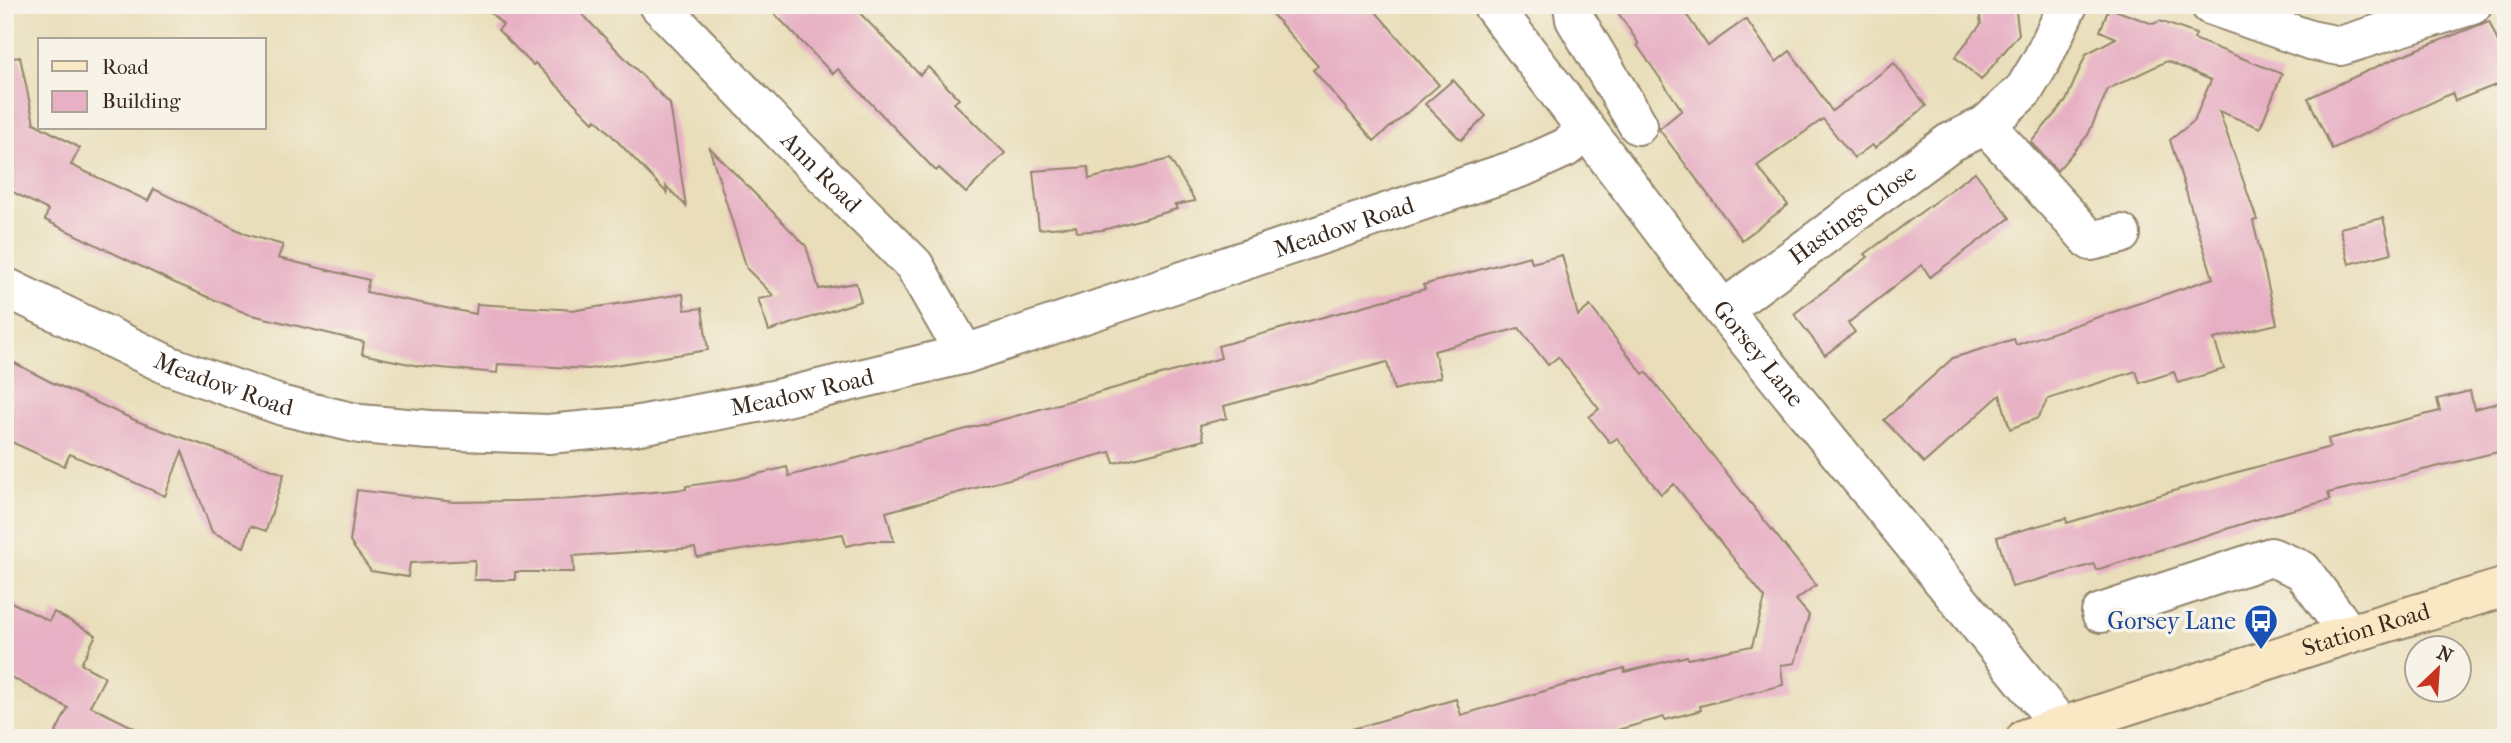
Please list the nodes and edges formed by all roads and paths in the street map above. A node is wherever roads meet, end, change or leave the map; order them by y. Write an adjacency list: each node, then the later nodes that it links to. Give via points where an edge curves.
1 (659, 5): 14 (street, Ann Road, via 914,265)
2 (1492, 5): 10 (street, Gorsey Lane)
3 (1573, 5): 8 (street, via 1575,19)
4 (2068, 5): 9 (street, Hastings Close, via 2024,90)
5 (2210, 5): 7 (street)
6 (2472, 5): 7 (street, via 2340,46 2310,40)
7 (2269, 15)
8 (1638, 125)
9 (1986, 125): 11 (street, via 2091,241); 13 (street, Hastings Close, via 1949,143)
10 (1586, 132): 13 (street, Gorsey Lane); 14 (street, Meadow Road, via 1565,148 1523,167)
11 (2121, 234)
12 (5, 287): 14 (street, Meadow Road, via 170,366 283,406 360,424 430,430 548,434 634,426 773,400)
13 (1723, 310): 18 (street, Gorsey Lane)
14 (965, 354)
15 (2506, 587): 17 (street, Station Road)
16 (2101, 614): 17 (street, via 2271,557 2302,570)
17 (2348, 634): 18 (street, Station Road)
18 (2044, 732)

